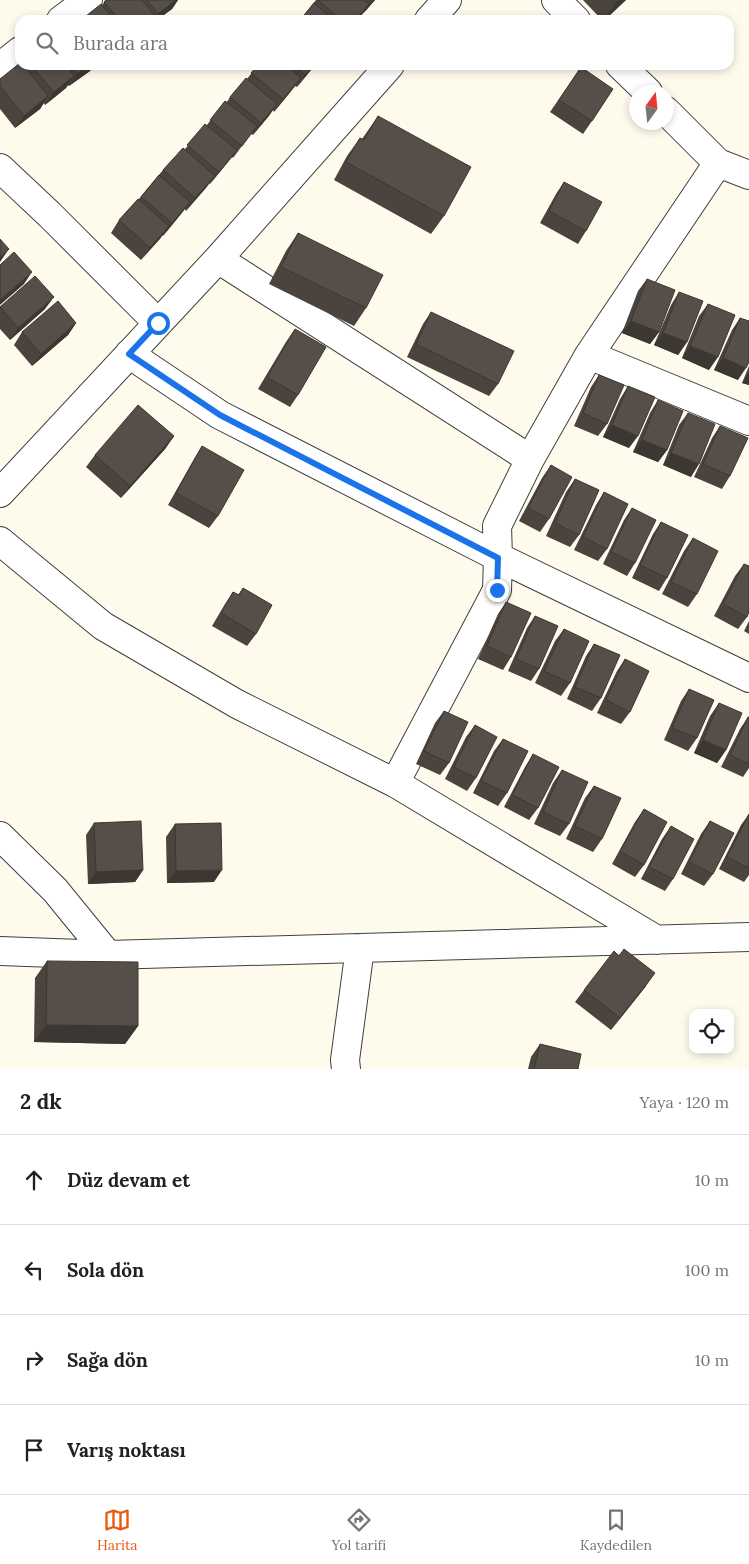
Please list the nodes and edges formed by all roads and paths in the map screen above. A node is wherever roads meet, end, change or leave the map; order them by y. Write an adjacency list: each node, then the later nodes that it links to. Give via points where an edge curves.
1 (88, 0): 4 (street)
2 (447, 0): 5 (street)
3 (556, 0): 6 (street)
4 (68, 15)
5 (434, 15)
6 (571, 15)
7 (15, 55): 8 (street)
8 (0, 66)
9 (386, 70): 16 (street)
10 (625, 70): 11 (street)
11 (641, 85)
12 (674, 119): 13 (street)
13 (718, 163): 15 (street); 19 (street)
14 (0, 168): 17 (street)
15 (749, 175)
16 (218, 259): 17 (street); 21 (street)
17 (158, 323): 18 (street)
18 (129, 354): 22 (street); 24 (street, via 220,415)
19 (589, 355): 20 (street); 21 (street)
20 (749, 421)
21 (530, 460): 24 (street, via 496,526)
22 (0, 493)
23 (0, 540): 26 (street, via 103,626 237,704)
24 (498, 558): 25 (street); 26 (street, via 497,590)
25 (749, 678)
26 (395, 783): 29 (street)
27 (0, 836): 32 (street, via 55,890)
28 (749, 937): 29 (street)
29 (657, 940): 30 (street)
30 (360, 948): 32 (street); 33 (street)
31 (0, 951): 32 (street)
32 (108, 955)
33 (346, 1069)

